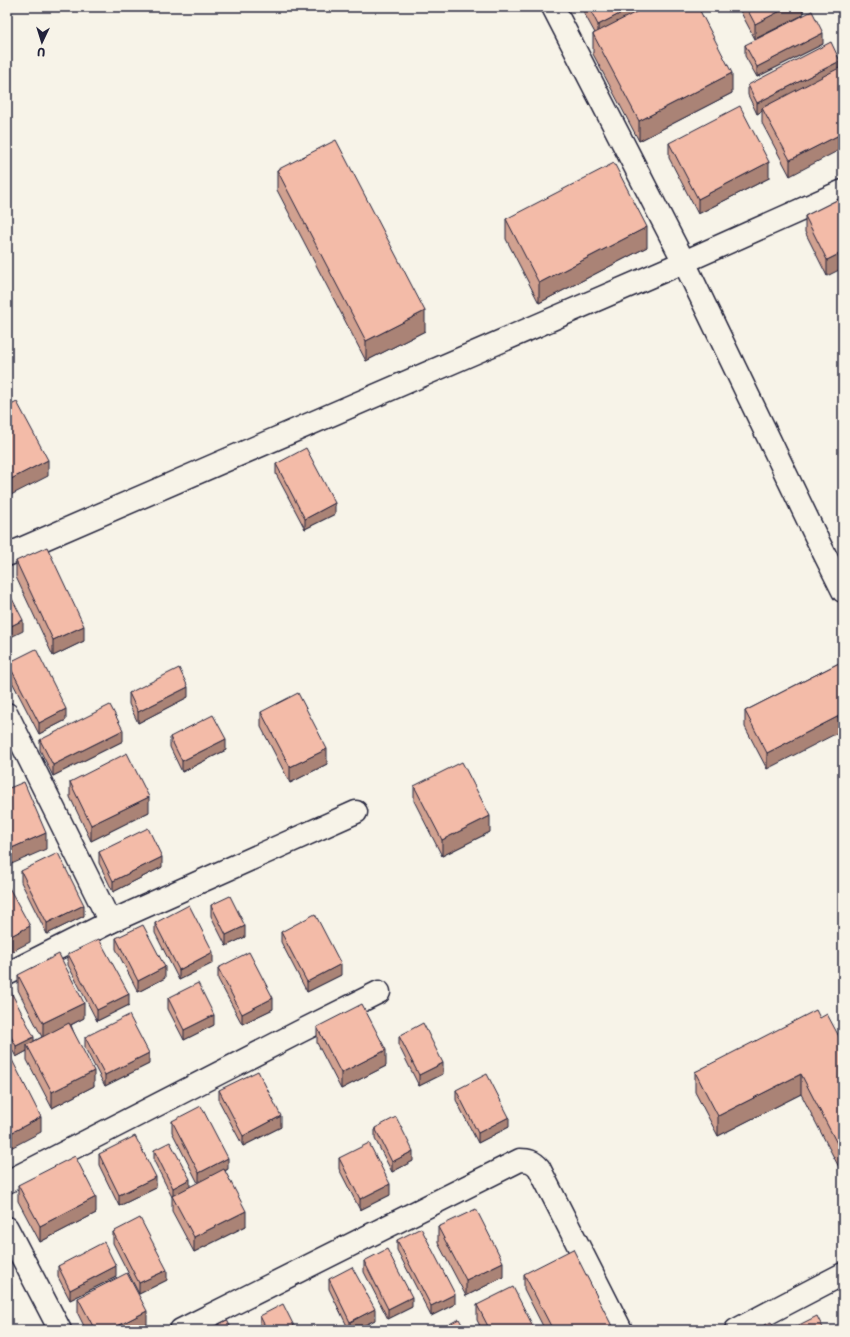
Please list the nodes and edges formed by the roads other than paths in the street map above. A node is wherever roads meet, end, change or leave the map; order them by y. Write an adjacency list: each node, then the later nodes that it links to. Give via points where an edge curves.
1 (553, 7): 3 (street)
2 (843, 191): 3 (street)
3 (684, 262): 4 (street); 5 (street)
4 (7, 555)
5 (843, 591)
6 (7, 714): 8 (street)
7 (356, 812): 8 (street)
8 (110, 922): 9 (street)
9 (7, 974)
10 (379, 992): 11 (street)
11 (7, 1182)
12 (7, 1228): 14 (street)
13 (843, 1274): 17 (street)
14 (60, 1330)
15 (181, 1330): 16 (street, via 520,1160 527,1160 539,1168)
16 (622, 1330)
17 (736, 1330)

